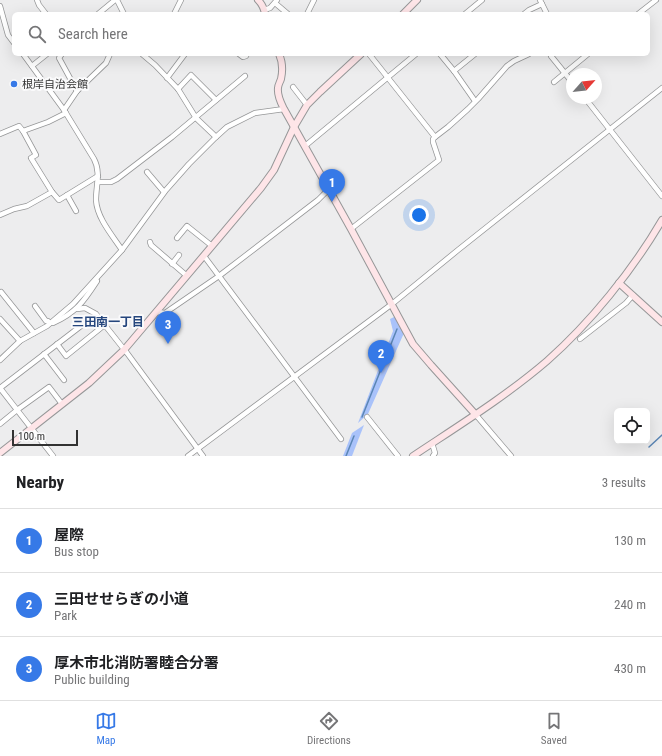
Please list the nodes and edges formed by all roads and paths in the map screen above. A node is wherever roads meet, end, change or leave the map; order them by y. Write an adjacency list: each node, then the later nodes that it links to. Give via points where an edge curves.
1 (37, 0): 12 (street)
2 (116, 0): 13 (street); 14 (street)
3 (181, 0): 15 (street)
4 (258, 0): 16 (street)
5 (314, 0): 18 (street)
6 (417, 0): 19 (street)
7 (482, 0): 20 (street)
8 (656, 0): 23 (street)
9 (276, 1): 16 (street); 17 (street)
10 (542, 1): 21 (street); 22 (street)
11 (0, 6): 24 (street, via 8,35)
12 (45, 12)
13 (101, 12)
14 (123, 12)
15 (175, 12)
16 (264, 12)
17 (286, 12)
18 (308, 12)
19 (406, 12)
20 (467, 12)
21 (527, 12)
22 (546, 12)
23 (641, 12)
24 (12, 40)
25 (24, 56): 40 (street)
26 (44, 56): 40 (street)
27 (60, 56): 50 (street, via 59,58)
28 (109, 56): 50 (street, via 106,63)
29 (144, 56): 44 (street)
30 (184, 56): 44 (street)
31 (280, 56): 55 (street, via 283,72 278,93)
32 (359, 56): 54 (street)
33 (370, 56): 45 (street)
34 (414, 56): 45 (street)
35 (442, 56): 41 (street)
36 (473, 56): 41 (street)
37 (525, 56): 52 (street, via 507,66)
38 (551, 56): 42 (street)
39 (586, 56): 42 (street)
40 (32, 66): 56 (street)
41 (454, 71): 52 (street)
42 (565, 73): 46 (street)
43 (245, 76): 51 (street)
44 (167, 78): 49 (street)
45 (387, 78): 63 (street); 64 (street)
46 (554, 82)
47 (293, 87): 54 (street)
48 (662, 88): 59 (street)
49 (178, 89): 51 (street, via 191,75); 57 (street)
50 (76, 91): 56 (street)
51 (216, 100): 57 (street)
52 (475, 101): 63 (street, via 448,128)
53 (590, 104): 59 (street)
54 (307, 106): 58 (street)
55 (284, 109): 58 (street); 62 (street, via 255,113 227,127)
56 (65, 112): 60 (street, via 48,122); 66 (street, via 94,159)
57 (196, 118): 62 (street); 67 (street, via 117,179 111,182)
58 (294, 127): 64 (street); 79 (street, via 274,170)
59 (610, 130): 72 (street); 90 (street)
60 (23, 131): 61 (street, via 18,124); 69 (street, via 36,155 31,158)
61 (0, 134)
62 (216, 137): 70 (street)
63 (435, 137): 76 (street, via 433,142 439,160)
64 (305, 146): 68 (street)
65 (147, 172): 70 (street)
66 (98, 176): 67 (street); 71 (street)
67 (98, 182): 80 (street, via 96,200 99,213)
68 (329, 189): 76 (street); 86 (street)
69 (52, 192): 71 (street, via 59,200); 74 (street, via 26,206)
70 (164, 192): 80 (street)
71 (67, 195): 73 (street)
72 (662, 196)
73 (76, 211)
74 (0, 215)
75 (662, 220): 87 (street)
76 (351, 229): 90 (street)
77 (177, 238): 79 (street, via 187,226)
78 (150, 242): 83 (street)
79 (212, 246): 82 (street)
80 (122, 250): 84 (street)
81 (180, 255): 83 (street)
82 (204, 256): 85 (street); 86 (street)
83 (172, 264): 85 (street)
84 (98, 276): 92 (street); 96 (street, via 73,304)
85 (187, 276): 93 (street)
86 (219, 276): 93 (street, via 165,313); 106 (street)
87 (619, 283): 89 (street); 110 (street, via 553,355)
88 (1, 292): 99 (street)
89 (633, 295): 95 (street); 100 (street)
90 (392, 304): 106 (street); 110 (street, via 417,349)
91 (35, 306): 96 (street, via 48,321)
92 (77, 309): 96 (street); 97 (street, via 90,310)
93 (157, 312): 103 (street)
94 (0, 319): 101 (street)
95 (662, 322)
96 (48, 325): 99 (street)
97 (105, 325): 98 (street); 103 (street)
98 (99, 329): 102 (street, via 90,319); 102 (street, via 66,356)
99 (34, 333): 101 (street)
100 (580, 339)
101 (20, 342): 105 (street)
102 (57, 344): 104 (street)
103 (124, 350): 108 (street); 116 (street)
104 (44, 354): 107 (street); 109 (street, via 0,388)
105 (0, 360)
106 (294, 376): 114 (street); 116 (street)
107 (64, 380)
108 (62, 404): 109 (street, via 49,387); 113 (street)
109 (17, 410): 112 (street); 113 (street)
110 (476, 415): 115 (street); 124 (street)
111 (367, 417): 121 (street)
112 (0, 424)
113 (32, 428): 117 (street); 118 (street)
114 (341, 439)
115 (432, 443): 122 (street); 123 (street, via 435,453)
116 (198, 449): 119 (street); 120 (street)
117 (0, 453)
118 (53, 456)
119 (188, 456)
120 (203, 456)
121 (398, 456)
122 (413, 456)
123 (433, 456)
124 (511, 456)

